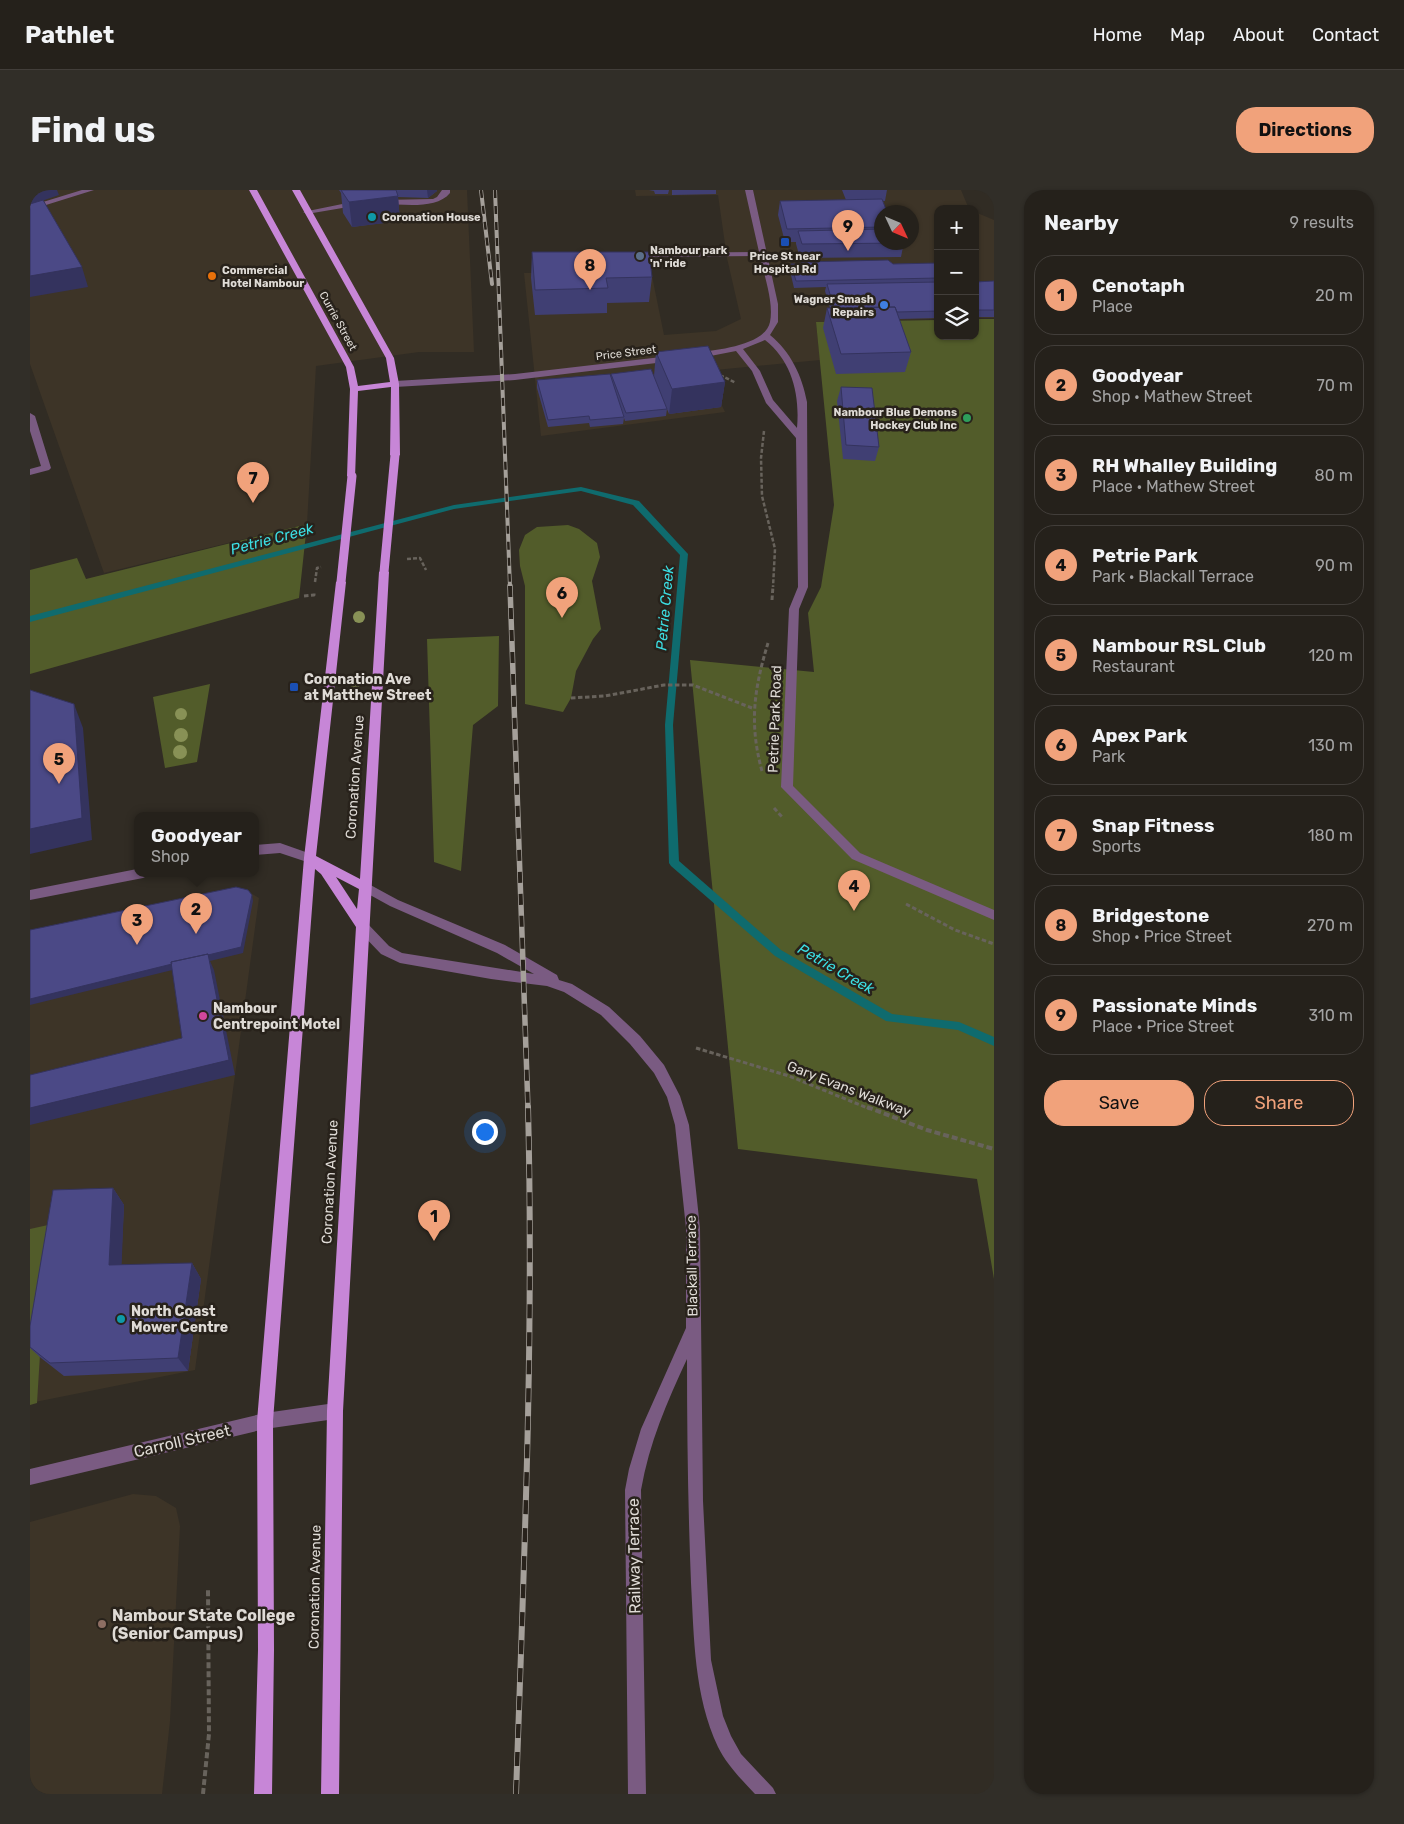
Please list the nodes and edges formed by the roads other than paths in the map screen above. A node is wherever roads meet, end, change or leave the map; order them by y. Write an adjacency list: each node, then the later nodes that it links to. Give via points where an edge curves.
1 (89, 190): 8 (street)
2 (253, 190): 15 (main road, Currie Street, via 345,356)
3 (296, 190): 9 (main road, Currie Street)
4 (446, 190): 7 (street, via 433,201)
5 (749, 190): 10 (street)
6 (366, 203): 9 (street)
7 (375, 203)
8 (30, 208)
9 (307, 212): 14 (main road, Currie Street, via 386,349)
10 (764, 254): 11 (street); 12 (street, via 775,318)
11 (625, 256)
12 (765, 335): 13 (street, Price Street); 17 (street, Petrie Park Road, via 780,347 795,376 804,410)
13 (738, 348): 14 (street, Price Street, via 515,377); 17 (street, via 756,371 769,402)
14 (396, 384): 15 (main road); 18 (main road, Currie Street)
15 (354, 388): 21 (main road, Currie Street, bridge, via 352,476)
16 (30, 416): 19 (street, via 46,468)
17 (800, 437): 25 (street, Petrie Park Road, via 803,587 794,609 787,787 856,856)
18 (395, 455): 23 (main road, Coronation Avenue, bridge, via 384,572)
19 (30, 472)
20 (259, 850): 21 (street, via 280,848)
21 (310, 858): 23 (main road); 26 (main road, via 325,872); 30 (main road)
22 (134, 875): 24 (street)
23 (365, 887): 26 (main road, Coronation Avenue); 27 (street, via 502,950)
24 (30, 895)
25 (994, 914)
26 (362, 926): 27 (street, Blackall Terrace, via 385,950 400,958 547,981); 29 (main road, Coronation Avenue)
27 (568, 988): 28 (street, Blackall Terrace, via 605,1011 635,1040 660,1069 673,1096 682,1126 689,1178 693,1228)
28 (693, 1329): 34 (street, Railway Terrace, via 645,1439 633,1490); 35 (street, Blackall Terrace, via 695,1501 703,1660 724,1741 741,1767)
29 (335, 1411): 30 (street, Carroll Street); 33 (main road, Coronation Avenue)
30 (266, 1421): 31 (street, Carroll Street); 32 (main road)
31 (30, 1477)
32 (264, 1794)
33 (330, 1794)
34 (637, 1794)
35 (768, 1794)

